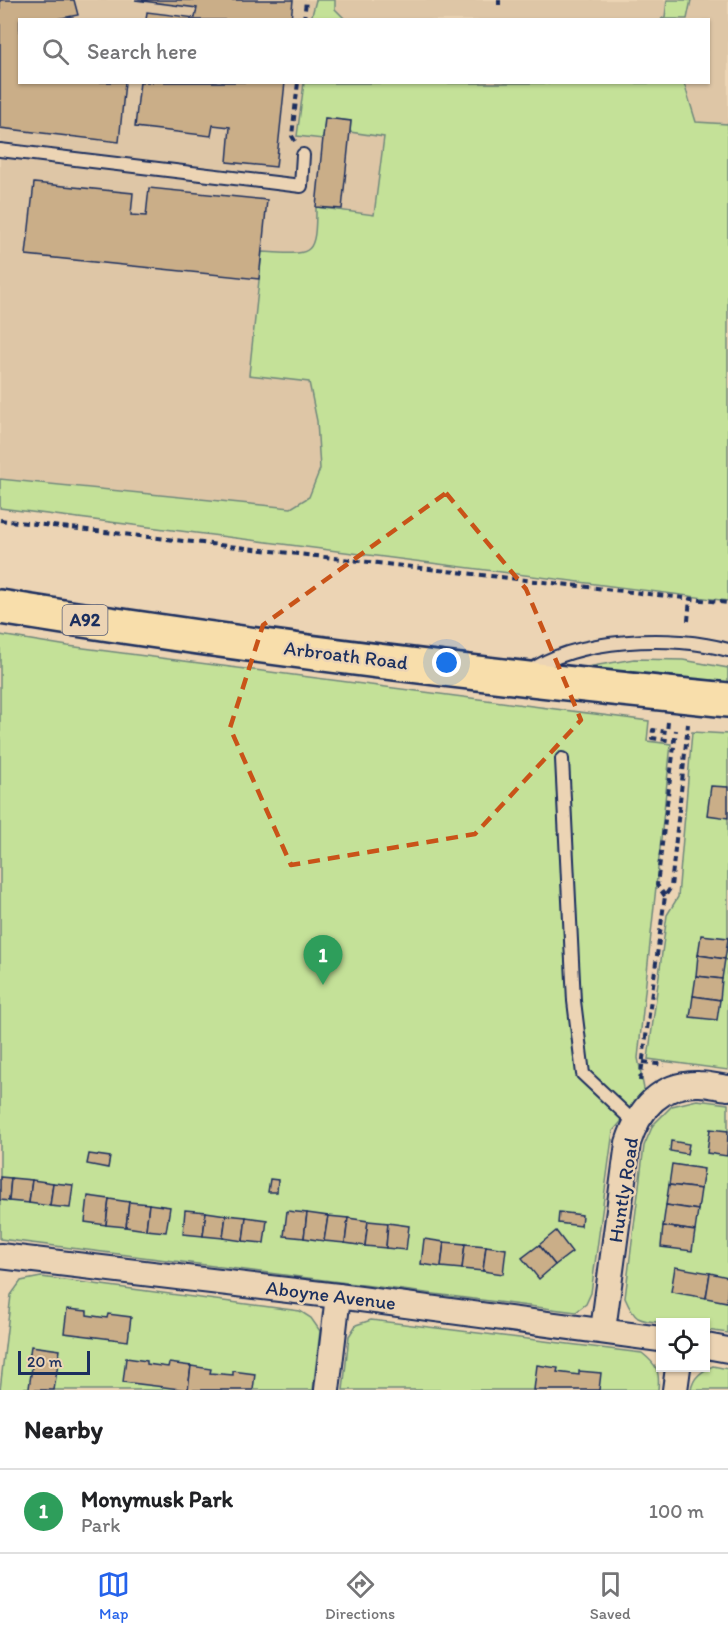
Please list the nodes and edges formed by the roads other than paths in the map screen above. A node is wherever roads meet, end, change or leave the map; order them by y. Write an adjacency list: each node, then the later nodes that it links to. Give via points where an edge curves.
1 (0, 150): 2 (lane, via 301,186)
2 (303, 155)
3 (0, 607): 5 (main road, Arbroath Road / A92)
4 (728, 650): 5 (lane, via 712,645 645,641 588,647 541,663)
5 (521, 678): 6 (main road, Arbroath Road / A92)
6 (728, 700)
7 (562, 759): 9 (lane, via 574,1001 583,1074)
8 (728, 1088): 9 (street, via 698,1084 669,1089)
9 (640, 1114): 12 (street, Huntly Road, via 628,1143)
10 (0, 1258): 11 (street, Aboyne Avenue)
11 (339, 1296): 12 (street, Aboyne Avenue); 17 (street)
12 (603, 1330): 13 (street, Aboyne Avenue)
13 (656, 1338)
14 (710, 1347): 15 (street)
15 (728, 1350)
16 (677, 1372): 18 (street)
17 (327, 1390)
18 (675, 1390)

